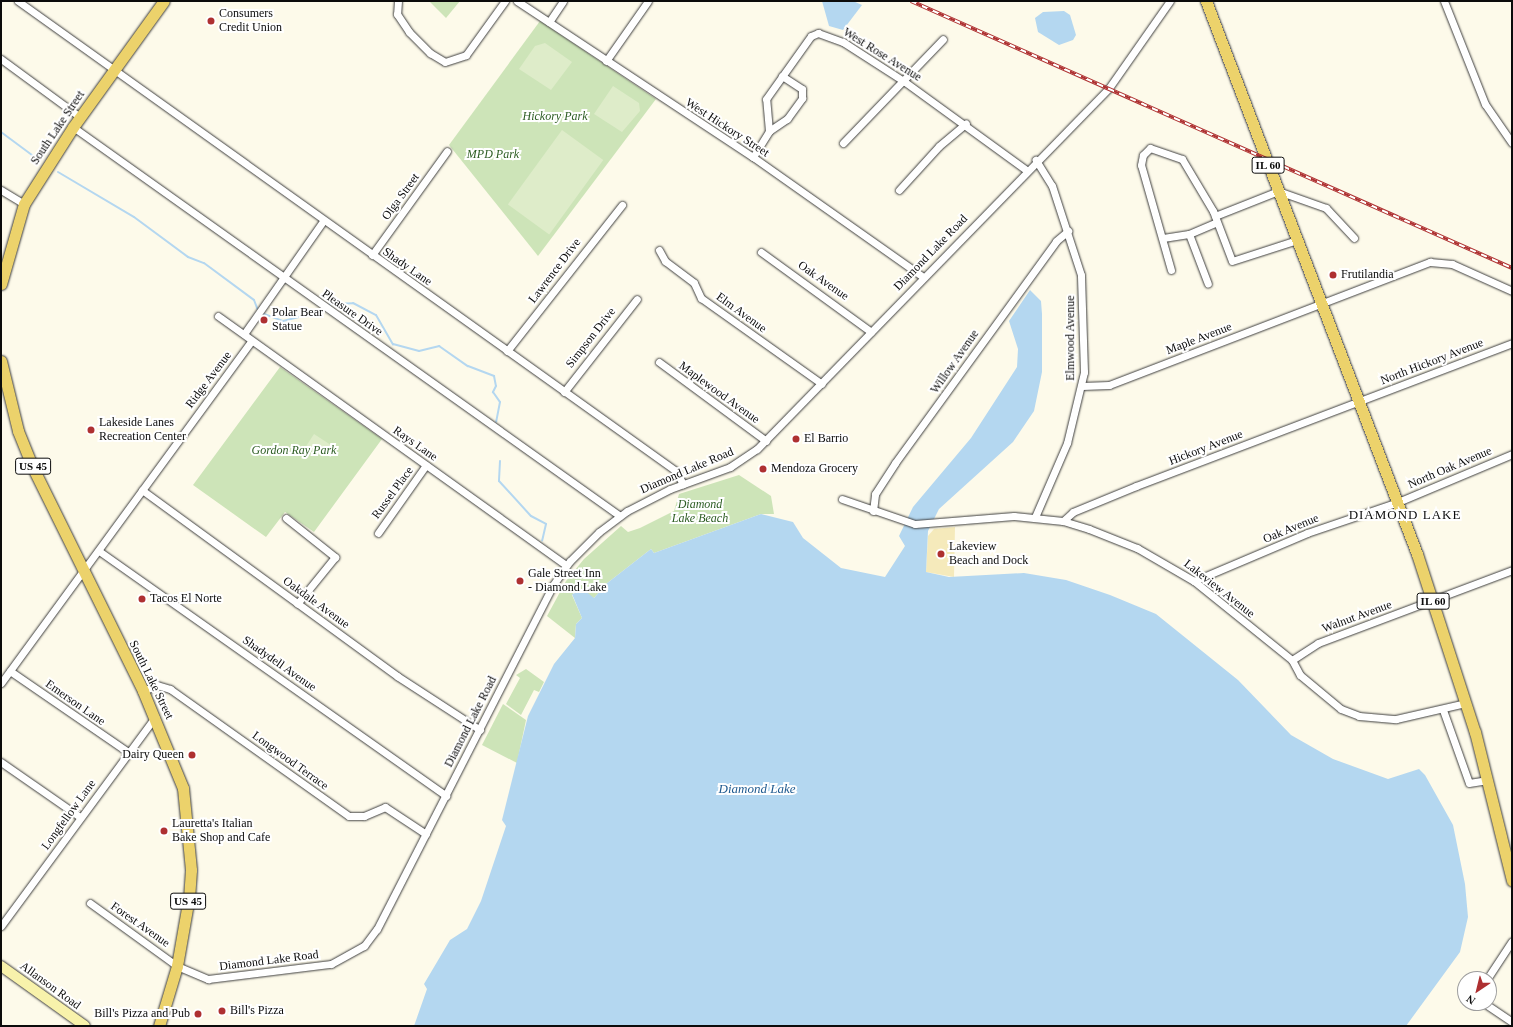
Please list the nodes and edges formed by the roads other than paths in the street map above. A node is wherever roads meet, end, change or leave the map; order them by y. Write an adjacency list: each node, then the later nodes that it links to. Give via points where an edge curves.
1 (18, 1): 15 (street, Shady Lane)
2 (164, 1): 15 (main road, South Lake Street)
3 (398, 1): 4 (street, via 396,14 409,32 430,53 445,62 466,55)
4 (505, 1)
5 (517, 1): 11 (street, West Hickory Street)
6 (563, 1): 11 (street)
7 (648, 1): 14 (street)
8 (1170, 1): 26 (street, Diamond Lake Road, via 1117,79)
9 (1206, 1): 30 (main road, IL 60)
10 (1444, 1): 23 (street, via 1484,104)
11 (549, 22): 14 (street, West Hickory Street)
12 (943, 39): 17 (street)
13 (1, 59): 18 (street)
14 (606, 61): 25 (street, West Hickory Street)
15 (113, 71): 18 (main road, South Lake Street); 34 (street, Shady Lane)
16 (782, 76): 17 (street, West Rose Avenue, via 811,36 818,33 843,42); 21 (street, West Rose Avenue, via 765,102); 21 (street, via 802,89 802,98 787,119)
17 (905, 82): 19 (street, West Rose Avenue); 22 (street)
18 (80, 117): 20 (main road, South Lake Street)
19 (966, 123): 27 (street, West Rose Avenue); 29 (street, via 939,146)
20 (73, 127): 31 (main road, South Lake Street); 44 (street, Pleasure Drive)
21 (769, 131): 25 (street)
22 (843, 143)
23 (1512, 143)
24 (447, 151): 42 (street, Olga Street)
25 (753, 157): 45 (street, West Hickory Street)
26 (1036, 160): 27 (street, Diamond Lake Road); 35 (street, Elmwood Avenue, via 1052,186)
27 (1026, 170): 45 (street, Diamond Lake Road)
28 (1, 190): 31 (street)
29 (900, 190)
30 (1278, 191): 33 (street); 38 (street, via 1326,208); 39 (main road, IL 60)
31 (24, 204): 46 (main road, South Lake Street)
32 (622, 205): 56 (street, Lawrence Drive)
33 (1216, 219): 36 (street); 37 (street, via 1182,159 1150,148 1143,155 1141,165); 39 (street, via 1232,261)
34 (324, 221): 42 (street, Shady Lane); 44 (street)
35 (1068, 231): 60 (street, Elmwood Avenue, via 1081,275); 70 (street, Willow Avenue, via 1056,241 895,463 875,494)
36 (1189, 234): 37 (street); 47 (street)
37 (1163, 238): 43 (street)
38 (1354, 238)
39 (1297, 240): 50 (main road, IL 60)
40 (659, 250): 59 (street, Elm Avenue, via 665,261 694,283 701,298)
41 (761, 252): 52 (street, Oak Avenue)
42 (372, 255): 56 (street, Shady Lane)
43 (1171, 270)
44 (283, 277): 53 (street); 71 (street, Pleasure Drive)
45 (923, 277): 52 (street, Diamond Lake Road)
46 (1, 284)
47 (1208, 284)
48 (1512, 291): 50 (street, Maple Avenue, via 1440,261)
49 (637, 299): 61 (street, Simpson Drive)
50 (1321, 303): 60 (street, Maple Avenue, via 1109,384); 62 (main road, IL 60)
51 (218, 316): 53 (street)
52 (872, 332): 59 (street, Diamond Lake Road)
53 (244, 334): 54 (street)
54 (251, 341): 65 (street, Rays Lane); 67 (street, Ridge Avenue)
55 (1512, 343): 62 (street, North Hickory Avenue)
56 (507, 351): 61 (street, Shady Lane)
57 (1, 361): 79 (main road, South Lake Street / US 45, via 18,431)
58 (659, 362): 63 (street, Maplewood Avenue)
59 (822, 384): 63 (street, Diamond Lake Road)
60 (1082, 386): 72 (street, Elmwood Avenue, via 1067,443)
61 (564, 392): 66 (street, Shady Lane, via 676,471)
62 (1359, 401): 69 (main road, IL 60); 74 (street, Hickory Avenue, via 1136,486 1073,512)
63 (766, 441): 66 (street, Diamond Lake Road, via 733,466)
64 (1512, 454): 69 (street, North Oak Avenue)
65 (426, 465): 75 (street, Russel Place); 77 (street, Rays Lane)
66 (683, 484): 71 (street, Diamond Lake Road, via 647,499)
67 (142, 490): 76 (street, Ridge Avenue); 82 (street, Oakdale Avenue)
68 (842, 499): 70 (street, Lakeview Avenue)
69 (1398, 502): 80 (street, Oak Avenue, via 1307,533); 81 (main road, IL 60)
70 (873, 511): 72 (street, Lakeview Avenue, via 903,521 936,523 974,517)
71 (620, 516): 77 (street, Diamond Lake Road, via 586,543)
72 (1035, 517): 74 (street, Lakeview Avenue)
73 (286, 518): 82 (street, via 335,557)
74 (1063, 521): 80 (street, Lakeview Avenue, via 1136,548)
75 (378, 532)
76 (99, 551): 79 (street, Ridge Avenue); 94 (street, Shadydell Avenue)
77 (566, 565): 90 (street, Diamond Lake Road)
78 (1512, 570): 81 (street, Walnut Avenue)
79 (84, 572): 84 (street, Ridge Avenue); 86 (main road, South Lake Street / US 45)
80 (1194, 581): 83 (street, Lakeview Avenue)
81 (1433, 601): 83 (street, Walnut Avenue, via 1318,643); 87 (main road, IL 60)
82 (297, 604): 90 (street, Oakdale Avenue)
83 (1292, 660): 88 (street, Lakeview Avenue, via 1300,675 1322,695 1341,709 1359,716 1396,719)
84 (10, 671): 85 (street, Ridge Avenue); 91 (street, Emerson Lane)
85 (1, 683)
86 (143, 691): 89 (main road, South Lake Street / US 45); 96 (street, Longwood Terrace, via 157,685 170,689 349,816 364,816 385,807)
87 (1466, 703): 88 (street, Lakeview Avenue); 93 (main road, IL 60)
88 (1443, 710): 93 (street, via 1469,783)
89 (155, 717): 91 (street, Longfellow Lane); 102 (main road, South Lake Street / US 45, via 183,788 188,813 191,870)
90 (480, 730): 94 (street, Diamond Lake Road)
91 (128, 752): 95 (street, Longfellow Lane)
92 (1, 762): 95 (street)
93 (1488, 780): 97 (main road, IL 60)
94 (446, 796): 96 (street, Diamond Lake Road)
95 (80, 817): 99 (street, Longfellow Lane)
96 (426, 834): 102 (street, Diamond Lake Road, via 377,929 349,957 331,964 225,979 199,978)
97 (1512, 876)
98 (90, 903): 102 (street, Forest Avenue)
99 (1, 926)
100 (1512, 942): 103 (street)
101 (1, 966): 106 (street, Allanson Road)
102 (177, 966): 107 (main road, South Lake Street / US 45)
103 (1492, 971)
104 (1496, 1011): 105 (street)
105 (1512, 1022)
106 (85, 1026)
107 (159, 1026)

